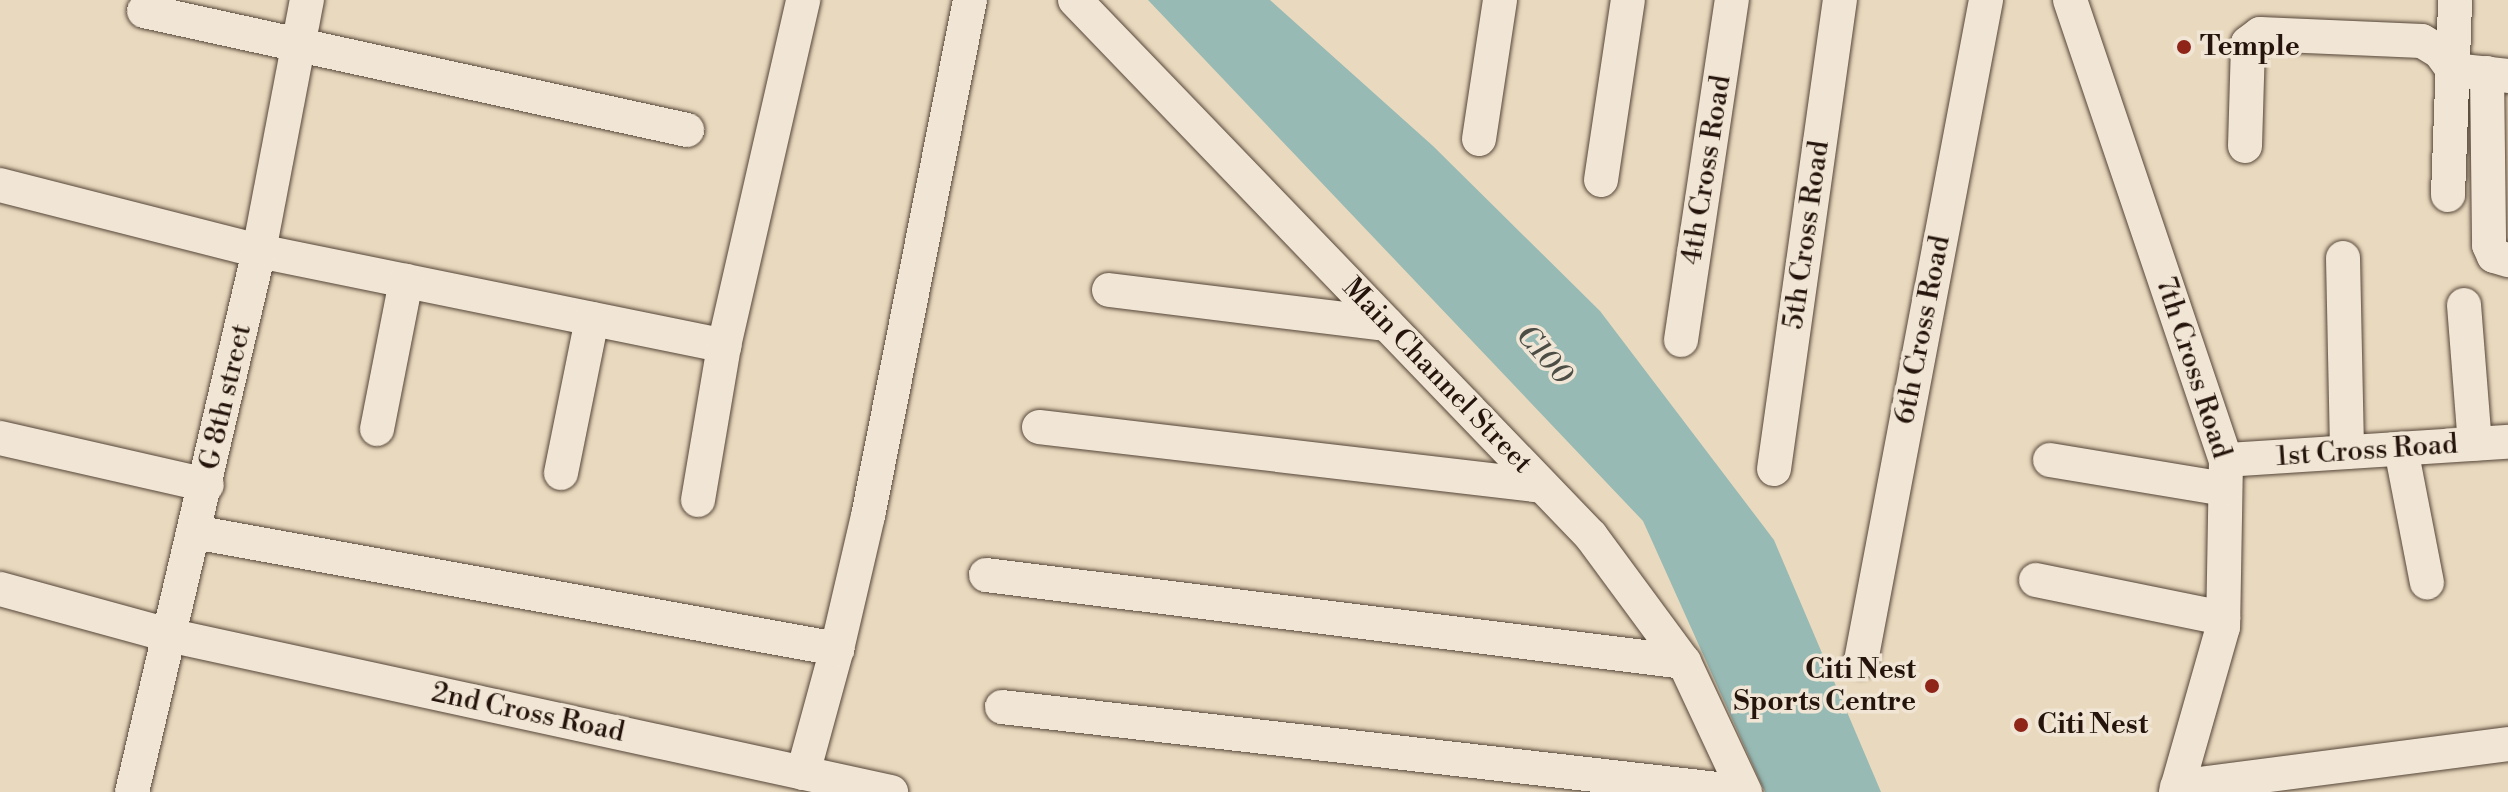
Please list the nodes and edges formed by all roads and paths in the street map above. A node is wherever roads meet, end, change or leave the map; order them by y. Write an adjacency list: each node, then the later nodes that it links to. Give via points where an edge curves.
1 (307, 0): 13 (street, G 8th street)
2 (803, 0): 31 (street)
3 (970, 0): 52 (street)
4 (1075, 0): 29 (street, Main Channel Street)
5 (1500, 0): 17 (street)
6 (1628, 0): 19 (street)
7 (1732, 0): 30 (street, 4th Cross Road)
8 (1840, 0): 39 (street, 5th Cross Road)
9 (1986, 0): 53 (street, 6th Cross Road)
10 (2070, 0): 41 (street, 7th Cross Road)
11 (2455, 0): 14 (street)
12 (144, 11): 13 (street)
13 (297, 44): 16 (street); 22 (street, G 8th street)
14 (2453, 70): 15 (street); 18 (street, via 2440,52 2422,41 2260,34 2248,43); 21 (street)
15 (2498, 75): 24 (street, via 2489,245 2494,256)
16 (687, 130)
17 (1479, 139)
18 (2245, 146)
19 (1601, 180)
20 (0, 187): 22 (street)
21 (2448, 195)
22 (259, 251): 25 (street); 42 (street, G 8th street)
23 (2343, 258): 37 (street)
24 (2508, 260)
25 (406, 281): 28 (street); 33 (street)
26 (1109, 290): 29 (street)
27 (2464, 305): 35 (street)
28 (592, 319): 31 (street); 40 (street)
29 (1387, 324): 43 (street, Main Channel Street)
30 (1681, 340)
31 (724, 346): 44 (street)
32 (1039, 427): 43 (street)
33 (377, 429)
34 (0, 438): 42 (street)
35 (2491, 443): 36 (street, 1st Cross Road)
36 (2401, 449): 37 (street, 1st Cross Road); 48 (street)
37 (2347, 452): 41 (street, 1st Cross Road)
38 (2050, 460): 41 (street, 1st Cross Road)
39 (1774, 469)
40 (561, 473)
41 (2225, 474): 50 (street, 7th Cross Road)
42 (207, 485): 45 (street, G 8th street)
43 (1543, 486): 54 (street, Main Channel Street, via 1591,536)
44 (698, 500)
45 (194, 532): 51 (street, G 8th street); 52 (street)
46 (986, 575): 54 (street)
47 (2036, 580): 50 (street)
48 (2427, 583)
49 (0, 589): 51 (street)
50 (2223, 618): 58 (street, 7th Cross Road)
51 (168, 635): 57 (street, 2nd Cross Road); 59 (street, G 8th street)
52 (837, 649): 57 (street)
53 (1861, 661)
54 (1684, 662): 61 (street, Main Channel Street)
55 (1002, 707): 61 (street)
56 (2508, 744): 58 (street)
57 (803, 773): 60 (street, 2nd Cross Road)
58 (2176, 790)
59 (132, 792)
60 (889, 792)
61 (1744, 792)

